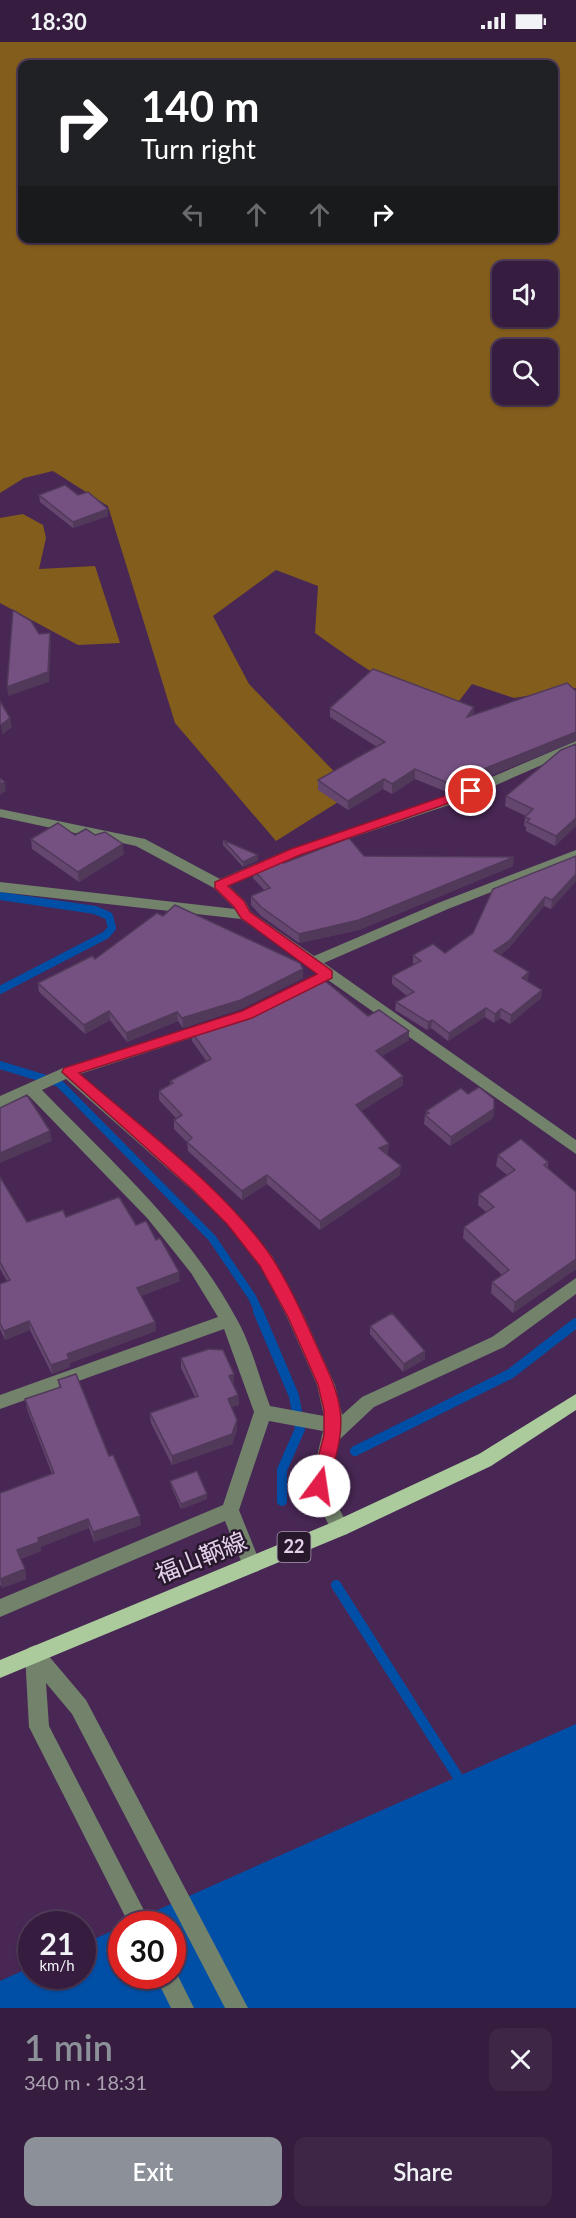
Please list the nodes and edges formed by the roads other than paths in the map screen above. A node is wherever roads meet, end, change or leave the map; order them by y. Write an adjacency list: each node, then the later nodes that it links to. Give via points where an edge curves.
1 (576, 745): 4 (street, via 450,800 295,852)
2 (0, 813): 4 (street, via 140,842)
3 (576, 854): 7 (street)
4 (219, 885): 6 (street, via 240,904)
5 (0, 887): 6 (street)
6 (245, 915): 7 (street)
7 (311, 963): 12 (street, via 322,977)
8 (227, 1021): 9 (street)
9 (63, 1074): 10 (street); 18 (street, via 199,1187 266,1261 326,1385 333,1410)
10 (35, 1087): 11 (street); 14 (street, via 154,1215 197,1268)
11 (0, 1103)
12 (576, 1148)
13 (576, 1285): 18 (street, via 498,1342 368,1402)
14 (229, 1320): 15 (street); 17 (street)
15 (2, 1397)
16 (576, 1401): 20 (main road, 福山鞆線 / 22, via 485,1460)
17 (269, 1414): 18 (street); 19 (street)
18 (328, 1428): 20 (street, via 319,1486)
19 (230, 1510): 21 (street); 22 (street)
20 (340, 1528): 21 (main road, 福山鞆線 / 22)
21 (252, 1565): 23 (main road, 福山鞆線 / 22)
22 (0, 1608)
23 (34, 1654): 24 (main road, 福山鞆線 / 22); 25 (street, via 39,1727); 28 (street, via 79,1707)
24 (0, 1669)
25 (133, 1911)
26 (173, 1989): 27 (street)
27 (183, 2008)
28 (237, 2008)

